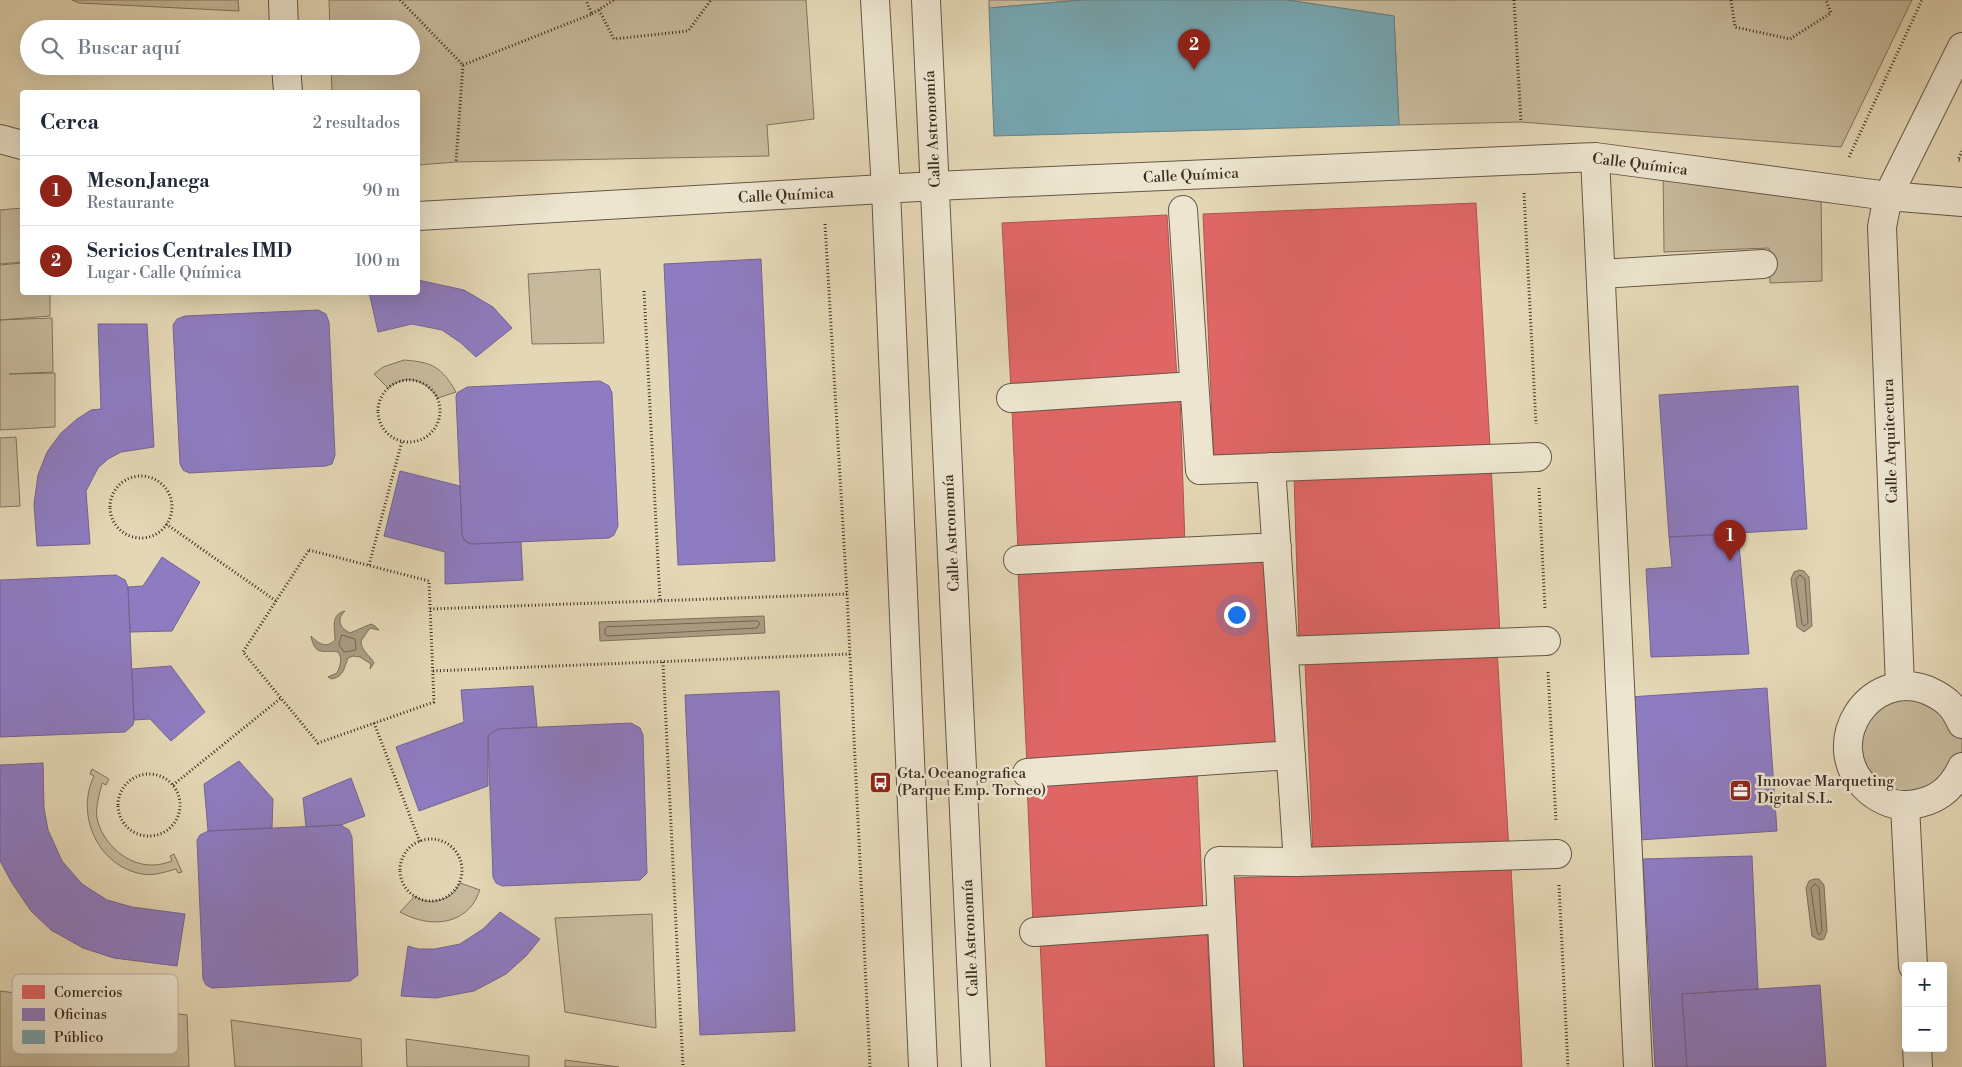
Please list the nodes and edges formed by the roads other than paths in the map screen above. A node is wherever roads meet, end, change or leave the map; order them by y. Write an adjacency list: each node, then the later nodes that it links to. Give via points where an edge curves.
1 (283, 0): 4 (street)
2 (875, 0): 12 (street)
3 (926, 0): 11 (street, Calle Astronomía)
4 (284, 20)
5 (1962, 47): 13 (street, Calle Arquitectura)
6 (287, 75): 7 (street)
7 (288, 90)
8 (0, 139): 9 (street)
9 (20, 144)
10 (1595, 157): 11 (street, Calle Química); 13 (street, Calle Química); 18 (street)
11 (935, 186): 12 (street, Calle Química); 40 (street, Calle Astronomía)
12 (886, 190): 16 (street, Calle Química); 39 (street)
13 (1888, 196): 14 (street, Calle Química); 27 (street, Calle Arquitectura, via 1882,235)
14 (1962, 202)
15 (1183, 210): 19 (street)
16 (420, 216)
17 (1763, 264): 18 (street)
18 (1601, 274): 42 (street)
19 (1194, 386): 20 (street); 22 (street, via 1200,470)
20 (1011, 398)
21 (1537, 458): 22 (street)
22 (1271, 467): 23 (street)
23 (1277, 547): 24 (street); 26 (street)
24 (1018, 560)
25 (1546, 640): 26 (street)
26 (1284, 651): 29 (street)
27 (1900, 686): 28 (street, via 1919,687 1937,694 1952,707); 32 (street, via 1883,691 1856,714 1849,730 1847,748 1859,781 1872,794 1887,802)
28 (1962, 724)
29 (1291, 755): 31 (street); 34 (street)
30 (1962, 768): 32 (street, via 1956,780 1942,794 1924,803)
31 (1027, 773)
32 (1905, 805): 37 (street)
33 (1557, 854): 34 (street)
34 (1298, 862): 35 (street, via 1219,861)
35 (1222, 919): 36 (street); 41 (street)
36 (1034, 932)
37 (1913, 962)
38 (1917, 1052): 43 (street)
39 (923, 1067)
40 (976, 1067)
41 (1229, 1067)
42 (1638, 1067)
43 (1918, 1067)

